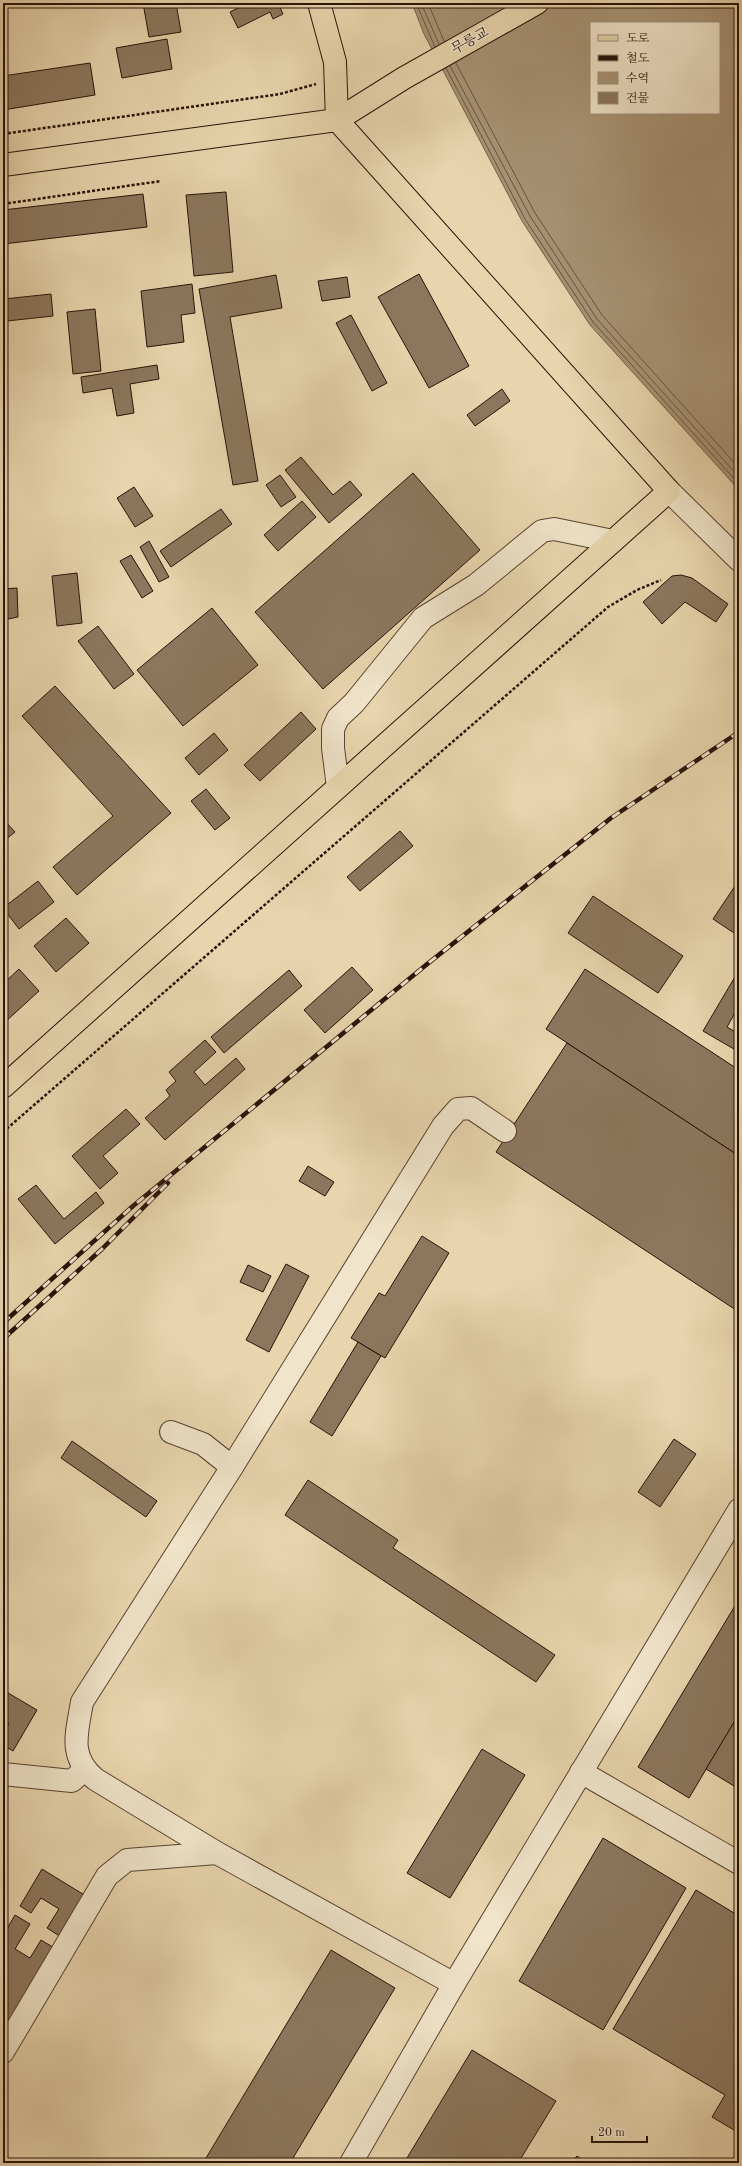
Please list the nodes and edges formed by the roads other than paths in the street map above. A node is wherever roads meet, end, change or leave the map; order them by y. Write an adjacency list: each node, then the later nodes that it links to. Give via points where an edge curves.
1 (319, 3): 3 (main road, via 335,62)
2 (537, 3): 3 (main road, 무릉교, via 404,78)
3 (337, 120): 4 (main road); 5 (main road)
4 (3, 165)
5 (669, 491): 6 (main road); 7 (street)
6 (613, 541): 8 (main road); 8 (street, via 554,529 542,531 476,585 423,618 354,703 338,718 334,729 333,748)
7 (739, 560)
8 (338, 787): 9 (main road)
9 (3, 1087)
10 (505, 1131): 12 (street, via 471,1108 458,1109 443,1126)
11 (172, 1432): 12 (street, via 203,1444)
12 (232, 1467): 14 (street, via 82,1702 76,1746)
13 (739, 1510): 15 (street)
14 (84, 1770): 16 (street, via 72,1781); 17 (street)
15 (581, 1772): 18 (street); 19 (street)
16 (3, 1774)
17 (217, 1853): 19 (street); 20 (street, via 127,1860 107,1876)
18 (739, 1863)
19 (454, 1984): 21 (street)
20 (3, 2052)
21 (351, 2163)

